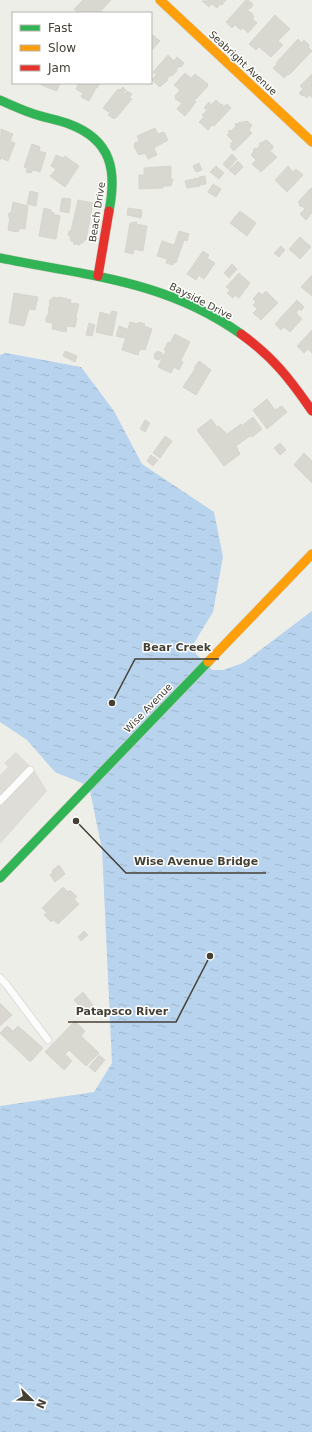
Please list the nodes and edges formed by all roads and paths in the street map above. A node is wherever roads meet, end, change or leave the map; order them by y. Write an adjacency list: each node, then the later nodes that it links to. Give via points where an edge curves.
1 (160, 0): 3 (street, Seabright Avenue)
2 (0, 100): 5 (street, Beach Drive, via 85,131 99,144 110,160 113,191)
3 (312, 142)
4 (0, 258): 5 (street, Bayside Drive)
5 (98, 276): 6 (street, Bayside Drive, via 165,294 226,325 249,341 286,375)
6 (312, 411)
7 (312, 554): 10 (street, Wise Avenue)
8 (30, 770): 9 (lane)
9 (0, 800)
10 (0, 878)
11 (0, 978): 12 (lane)
12 (48, 1040)

